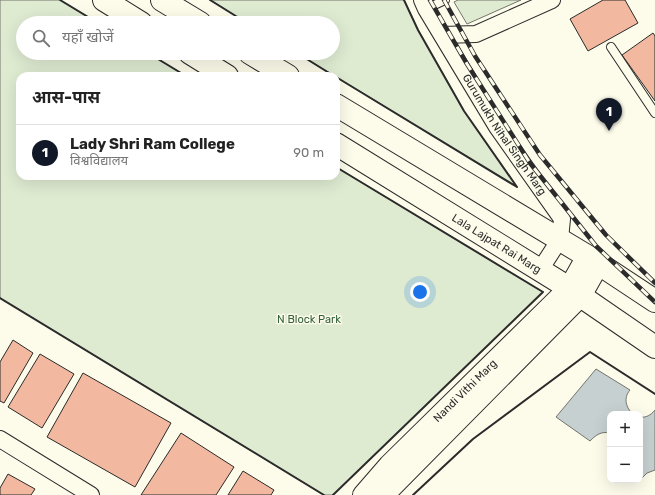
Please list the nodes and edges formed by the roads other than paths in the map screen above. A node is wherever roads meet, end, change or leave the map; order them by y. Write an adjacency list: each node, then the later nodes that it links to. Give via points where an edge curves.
1 (104, 0): 6 (main road)
2 (162, 0): 7 (main road)
3 (445, 0): 5 (lane)
4 (552, 0): 8 (street, via 476,34)
5 (424, 4): 8 (street, Gurumukh Nihal Singh Marg)
6 (130, 16)
7 (188, 16)
8 (442, 35): 17 (street, Gurumukh Nihal Singh Marg, via 497,127 562,219)
9 (611, 47): 15 (lane)
10 (201, 60): 12 (main road)
11 (259, 60): 13 (main road)
12 (221, 72)
13 (275, 72)
14 (340, 107): 17 (main road)
15 (655, 113)
16 (340, 146): 19 (main road, Lala Lajpat Rai Marg)
17 (560, 239): 18 (main road); 19 (street, Gurumukh Nihal Singh Marg)
18 (593, 260): 20 (street); 21 (main road)
19 (540, 270): 20 (main road, Lala Lajpat Rai Marg)
20 (575, 292): 22 (main road, Lala Lajpat Rai Marg); 25 (street, Nandi Vithi Marg, via 389,465); 26 (street, Nandi Vithi Marg)
21 (655, 301)
22 (655, 347)
23 (0, 439): 24 (street)
24 (91, 495)
25 (364, 495)
26 (384, 495)

